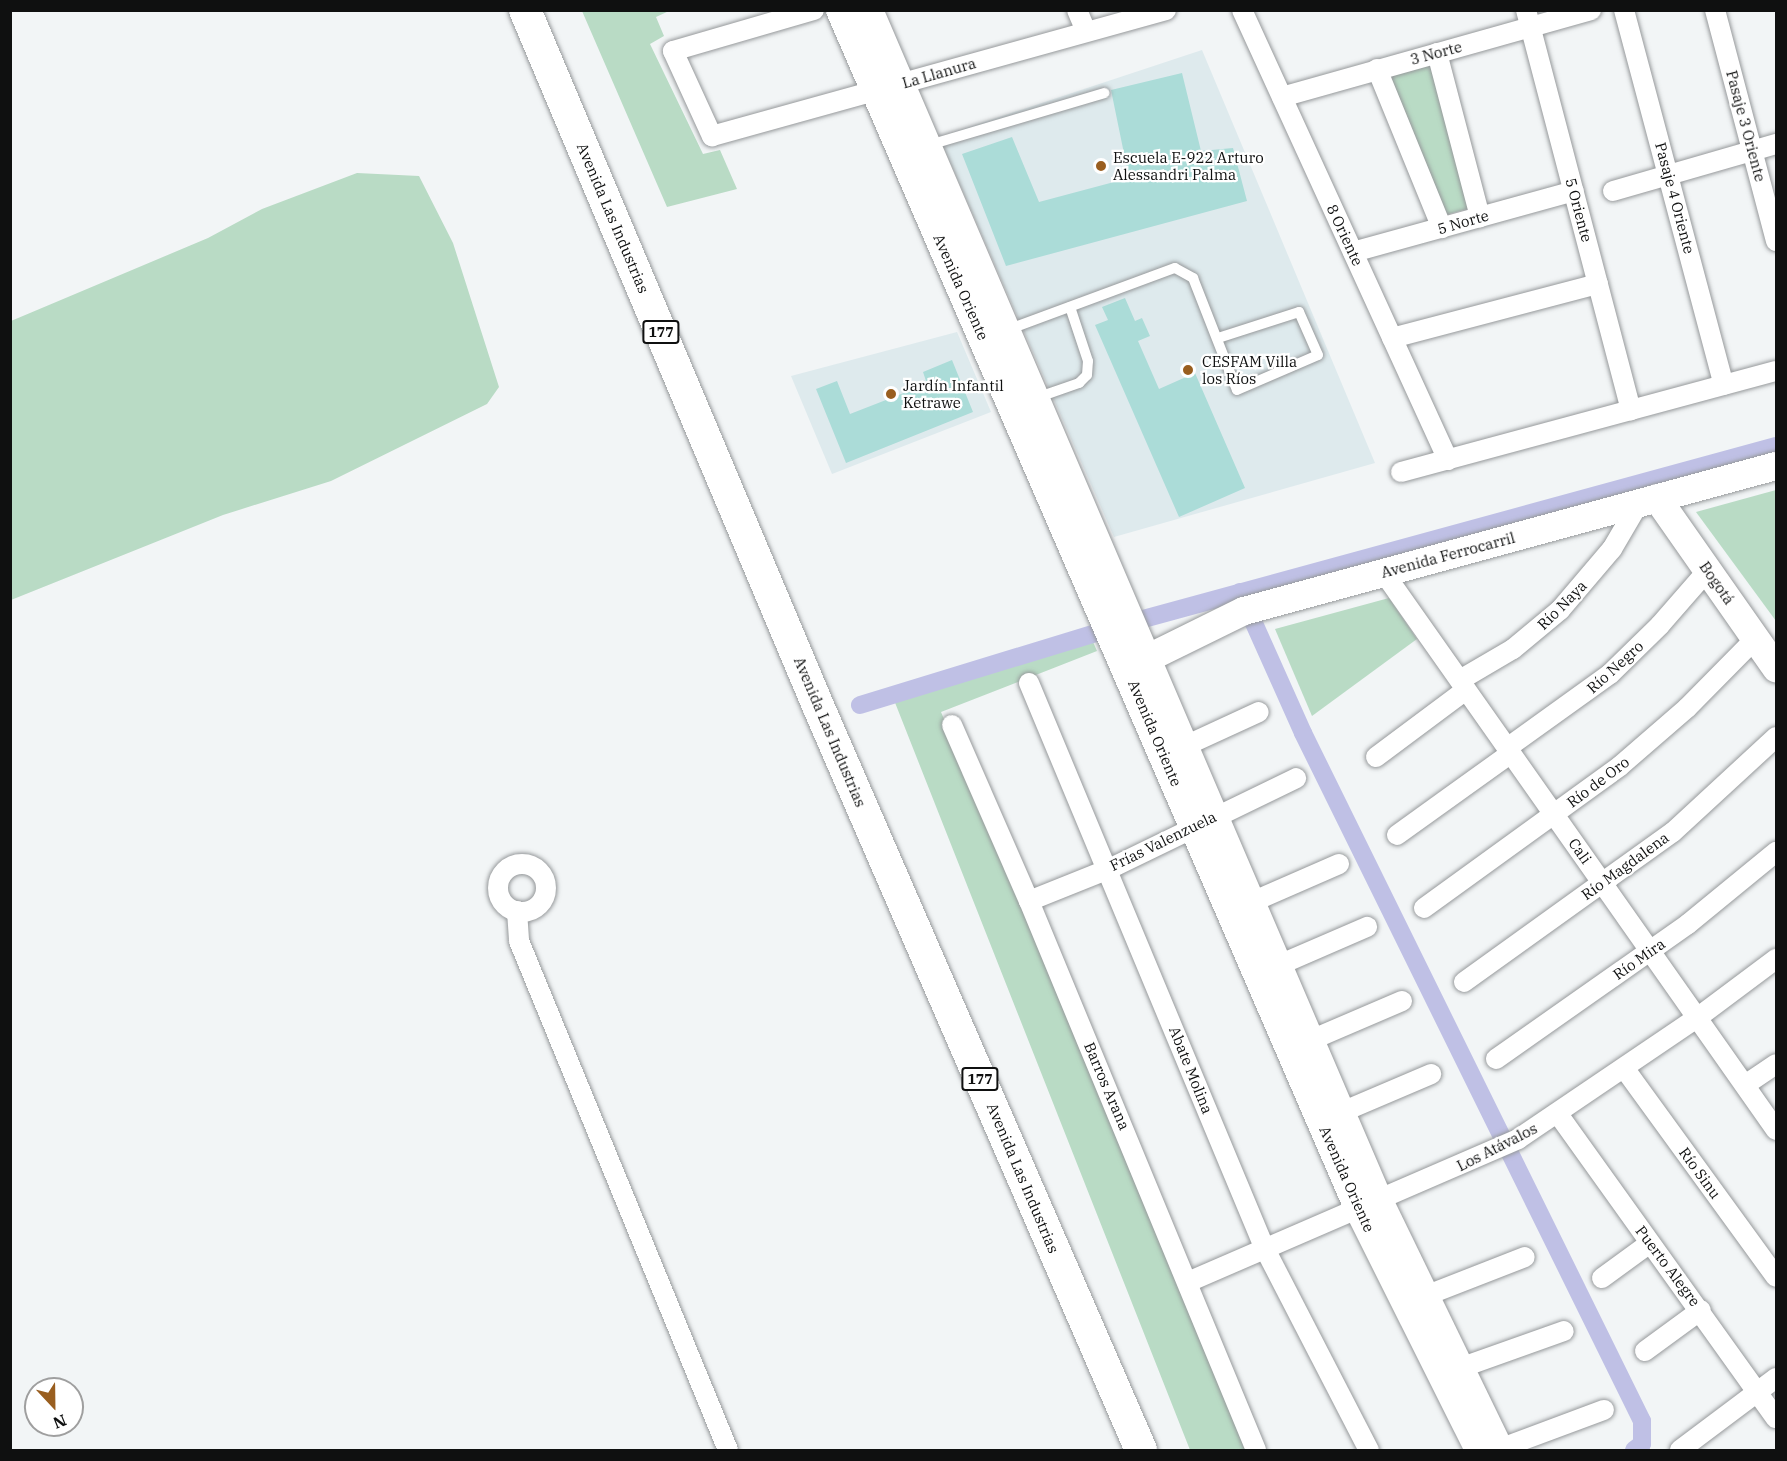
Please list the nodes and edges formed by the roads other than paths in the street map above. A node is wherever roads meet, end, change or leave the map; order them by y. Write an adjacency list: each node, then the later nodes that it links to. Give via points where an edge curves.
1 (525, 10): 99 (main road, Avenida Las Industrias / 177, via 819,708)
2 (814, 10): 15 (street, La Llanura, via 673,51 712,136)
3 (840, 10): 15 (street, Avenida Oriente)
4 (869, 10): 15 (street, Avenida Oriente)
5 (1077, 10): 12 (street)
6 (1166, 10): 12 (street, La Llanura)
7 (1242, 10): 17 (street, 8 Oriente)
8 (1591, 10): 11 (street, 3 Norte)
9 (1624, 10): 21 (street, Pasaje 4 Oriente)
10 (1715, 10): 20 (street, Pasaje 3 Oriente)
11 (1528, 19): 13 (street, 3 Norte); 22 (street, 5 Oriente)
12 (1086, 31): 15 (street, La Llanura)
13 (1437, 53): 14 (street, 3 Norte); 24 (street)
14 (1377, 69): 17 (street, 3 Norte); 25 (street)
15 (888, 88): 19 (street, Avenida Oriente); 44 (street, Avenida Oriente)
16 (1104, 93): 19 (lane)
17 (1282, 97): 27 (street, 8 Oriente)
18 (1776, 144): 20 (street)
19 (927, 146): 30 (street, Avenida Oriente)
20 (1752, 150): 21 (street); 26 (street, Pasaje 3 Oriente)
21 (1669, 175): 23 (street); 34 (street, Pasaje 4 Oriente)
22 (1574, 191): 24 (street, 5 Norte); 28 (street, 5 Oriente)
23 (1613, 191)
24 (1480, 217): 25 (street, 5 Norte)
25 (1442, 228): 27 (street, 5 Norte)
26 (1776, 241)
27 (1353, 252): 32 (street, 8 Oriente)
28 (1598, 284): 32 (street); 36 (street, 5 Oriente)
29 (1070, 307): 30 (lane); 31 (lane, via 1169,270 1182,269 1193,278); 35 (lane, via 1088,361 1087,375 1078,383)
30 (1007, 331): 35 (street, Avenida Oriente)
31 (1218, 338): 31 (lane, via 1237,390 1318,355 1299,312)
32 (1392, 338): 37 (street, 8 Oriente)
33 (1776, 371): 34 (street)
34 (1724, 386): 36 (street)
35 (1036, 398): 44 (street, Avenida Oriente)
36 (1631, 410): 37 (street)
37 (1448, 460): 39 (street)
38 (1776, 466): 40 (street, Avenida Ferrocarril)
39 (1401, 472)
40 (1648, 501): 41 (street, Bogotá); 42 (street, Avenida Ferrocarril); 47 (street, Río Naya, via 1560,610)
41 (1708, 570): 43 (street, Bogotá); 52 (street, Río Negro, via 1660,626 1610,674)
42 (1384, 573): 44 (street, Avenida Ferrocarril, via 1244,611); 47 (street, Cali)
43 (1756, 638): 45 (street, Bogotá); 55 (street, Río de Oro, via 1652,741)
44 (1138, 664): 51 (street, Avenida Oriente); 56 (street, Avenida Oriente)
45 (1776, 668)
46 (1029, 683): 60 (street, Abate Molina)
47 (1463, 685): 52 (street, Cali); 53 (street, Río Naya)
48 (1259, 712): 51 (street)
49 (952, 725): 62 (street, Barros Arana)
50 (1776, 737): 61 (street, Río Magdalena, via 1707,804)
51 (1185, 746): 56 (street, Avenida Oriente)
52 (1509, 751): 55 (street, Cali); 57 (street, Río Negro)
53 (1376, 757)
54 (1296, 778): 56 (street, Frías Valenzuela)
55 (1554, 815): 61 (street, Cali); 64 (street, Río de Oro)
56 (1205, 822): 60 (street, Frías Valenzuela); 63 (street, Avenida Oriente); 82 (street, Avenida Oriente)
57 (1397, 835)
58 (1776, 852): 67 (street, Río Mira, via 1725,896)
59 (1339, 864): 63 (street)
60 (1109, 869): 62 (street, Frías Valenzuela); 84 (street, Abate Molina)
61 (1602, 882): 67 (street, Cali); 70 (street, Río Magdalena)
62 (1029, 901): 88 (street, Barros Arana)
63 (1252, 902): 69 (street, Avenida Oriente)
64 (1424, 908)
65 (517, 911): 98 (street, via 519,941)
66 (1367, 927): 69 (street)
67 (1650, 951): 72 (street, Cali); 74 (street, Río Mira)
68 (1776, 959): 72 (street, Los Atávalos)
69 (1279, 966): 73 (street, Avenida Oriente)
70 (1464, 982)
71 (1402, 1001): 73 (street)
72 (1697, 1018): 76 (street, Los Atávalos); 78 (street, Cali)
73 (1311, 1040): 79 (street, Avenida Oriente)
74 (1496, 1059)
75 (1776, 1064): 78 (street)
76 (1624, 1068): 80 (street, Los Atávalos); 86 (street, Río Sinu)
77 (1431, 1074): 79 (street)
78 (1745, 1086): 81 (street, Cali)
79 (1342, 1112): 82 (street, Avenida Oriente)
80 (1558, 1114): 82 (street, Los Atávalos, via 1486,1155); 83 (street, Puerto Alegre)
81 (1776, 1130)
82 (1369, 1205): 84 (street, Los Atávalos); 89 (street, Avenida Oriente); 102 (street, Avenida Oriente)
83 (1650, 1243): 87 (street); 90 (street, Puerto Alegre)
84 (1264, 1247): 88 (street, Los Atávalos); 101 (street, Abate Molina)
85 (1525, 1257): 89 (street)
86 (1776, 1277)
87 (1602, 1278)
88 (1188, 1282): 100 (street, Barros Arana)
89 (1425, 1296): 93 (street, Avenida Oriente)
90 (1701, 1310): 92 (street); 95 (street, Puerto Alegre)
91 (1564, 1331): 93 (street)
92 (1645, 1351)
93 (1460, 1368): 102 (street, Avenida Oriente)
94 (1776, 1378): 95 (street)
95 (1759, 1391): 97 (street, Puerto Alegre); 103 (street)
96 (1604, 1410): 102 (street)
97 (1776, 1418)
98 (728, 1450)
99 (1141, 1450)
100 (1257, 1450)
101 (1369, 1450)
102 (1493, 1450)
103 (1680, 1450)

